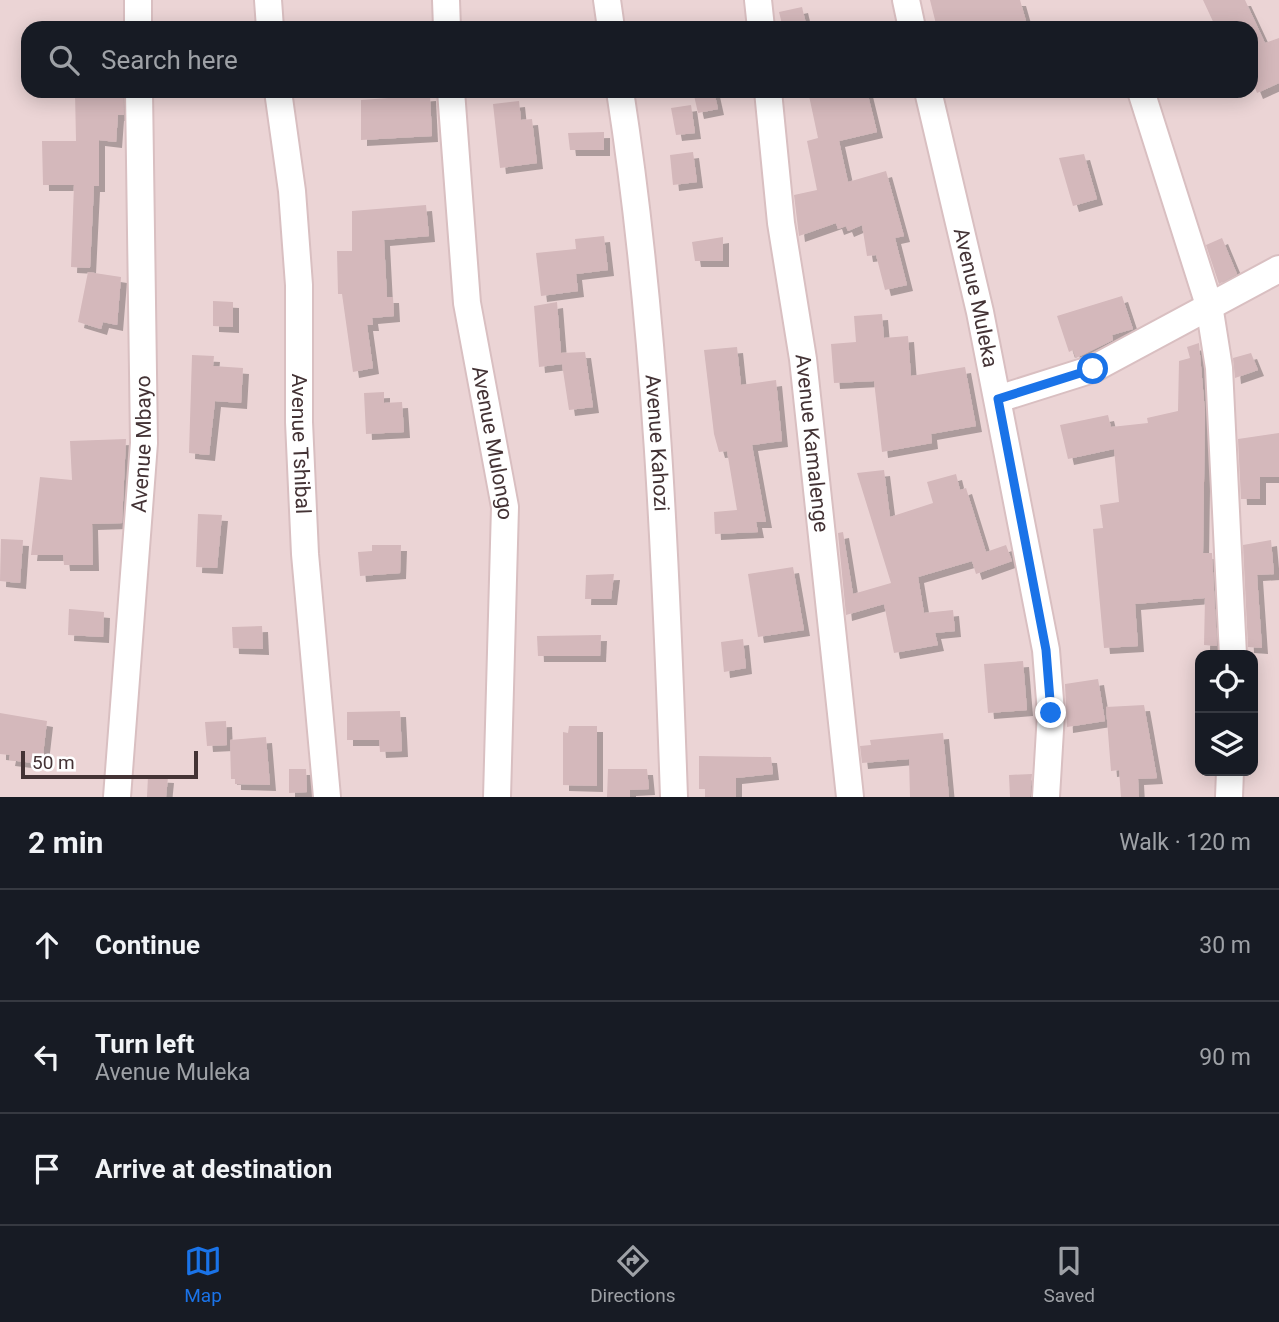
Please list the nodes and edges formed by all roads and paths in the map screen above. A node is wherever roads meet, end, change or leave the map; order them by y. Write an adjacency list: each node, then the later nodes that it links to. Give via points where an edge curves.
1 (138, 0): 7 (street)
2 (268, 0): 8 (street)
3 (446, 0): 9 (street)
4 (607, 0): 10 (street)
5 (758, 0): 11 (street)
6 (906, 0): 12 (street)
7 (138, 21)
8 (270, 21)
9 (447, 21)
10 (610, 21)
11 (760, 21)
12 (910, 21)
13 (139, 98): 25 (street, Avenue Mbayo, via 144,443)
14 (279, 98): 26 (street, Avenue Tshibal, via 299,285 305,554)
15 (452, 98): 27 (street, Avenue Mulongo, via 467,303 505,507)
16 (621, 98): 28 (street, Avenue Kahozi, via 642,273 662,525)
17 (769, 98): 29 (street, Avenue Kamalenge, via 803,359)
18 (930, 98): 22 (street, Avenue Muleka)
19 (1143, 98): 21 (street)
20 (1279, 269): 21 (street)
21 (1209, 305): 22 (street, via 1093,369); 23 (street, via 1219,368)
22 (998, 399): 30 (street, Avenue Muleka, via 1046,650 1051,713)
23 (1233, 650)
24 (1230, 776): 31 (street)
25 (117, 797)
26 (327, 797)
27 (497, 797)
28 (674, 797)
29 (850, 797)
30 (1046, 797)
31 (1229, 797)

